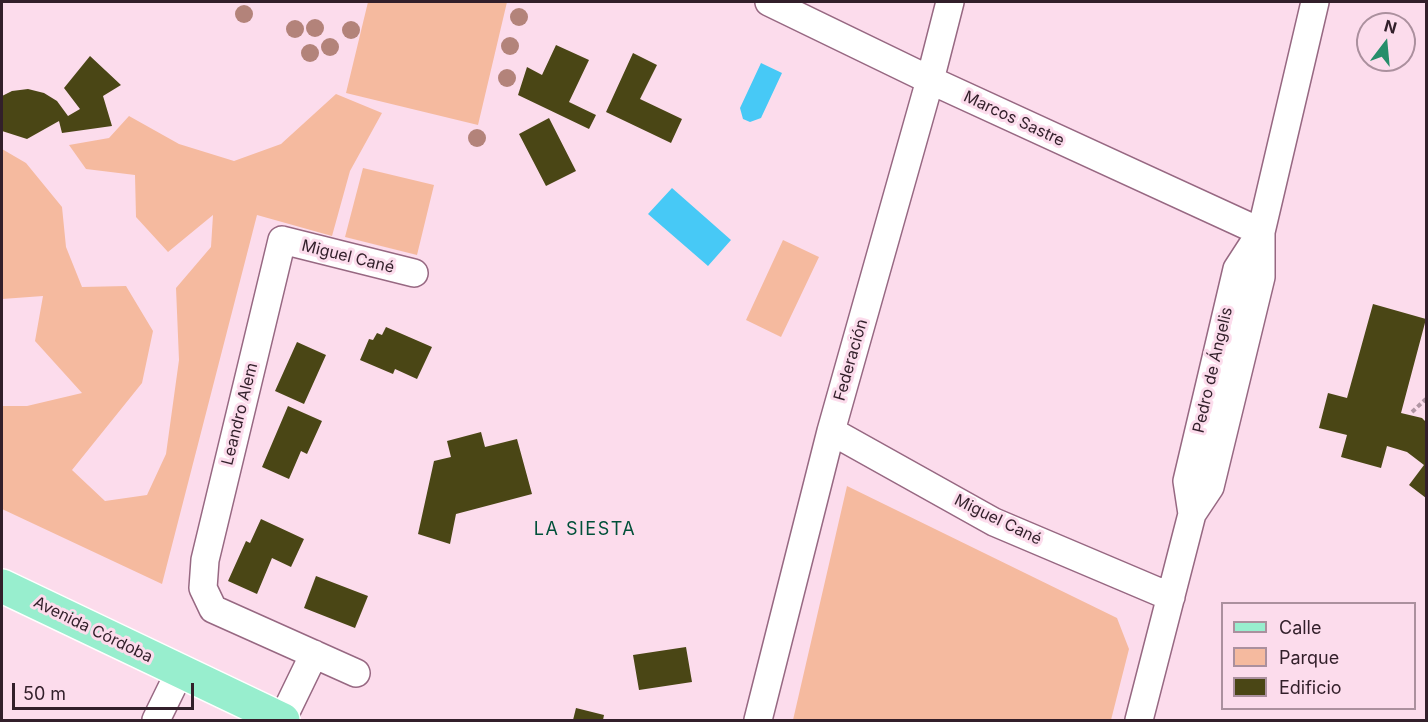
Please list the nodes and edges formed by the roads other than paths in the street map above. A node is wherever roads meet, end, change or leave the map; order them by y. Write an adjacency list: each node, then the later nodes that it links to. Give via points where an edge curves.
1 (769, 2): 4 (street, Marcos Sastre)
2 (950, 2): 4 (street, Federación)
3 (1315, 2): 5 (street, Pedro de Ángelis)
4 (930, 80): 5 (street, Marcos Sastre); 8 (street, Federación)
5 (1261, 232): 10 (street, Pedro de Ángelis, via 1237,269 1187,481 1192,514)
6 (282, 240): 7 (street, Miguel Cané); 11 (street, Leandro Alem, via 205,561 203,588 213,609)
7 (414, 273)
8 (831, 431): 10 (street, Miguel Cané, via 994,522); 16 (street, Federación)
9 (2, 586): 12 (main road, Avenida Córdoba)
10 (1171, 597): 17 (street, Pedro de Ángelis)
11 (314, 654): 13 (street); 15 (street)
12 (180, 671): 14 (street); 15 (main road, Avenida Córdoba)
13 (356, 673)
14 (156, 720)
15 (282, 720)
16 (758, 720)
17 (1139, 720)

